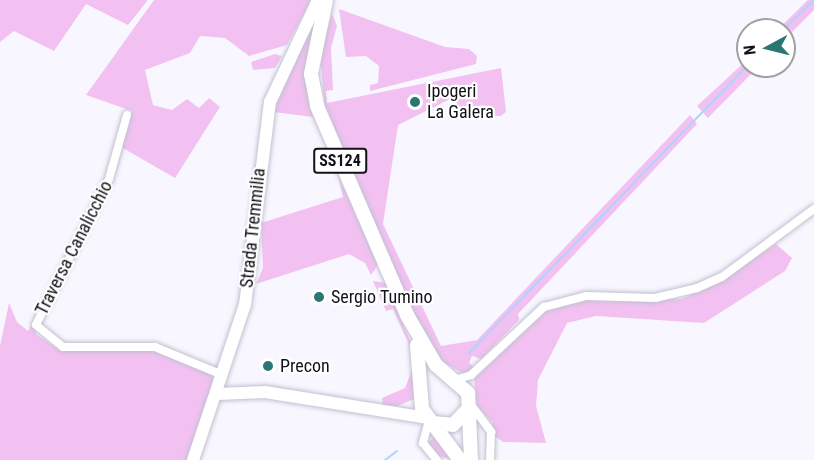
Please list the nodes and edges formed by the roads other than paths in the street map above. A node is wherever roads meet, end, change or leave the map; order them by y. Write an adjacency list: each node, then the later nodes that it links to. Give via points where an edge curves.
1 (318, 0): 6 (main road, Strada Tremmilia, via 270,102 245,305)
2 (326, 0): 5 (main road, SS124, via 313,60 313,93)
3 (127, 115): 6 (street, Traversa Canalicchio, via 109,179 36,325 63,347 155,347)
4 (814, 209): 7 (street, via 722,277 697,288 656,298 586,296 544,307)
5 (407, 315): 8 (main road, via 426,351); 10 (main road, via 423,364)
6 (223, 375): 9 (main road, Strada Tremmilia)
7 (471, 375): 8 (street); 11 (street)
8 (454, 380): 10 (main road, via 435,381); 11 (main road)
9 (218, 394): 12 (main road, via 265,392); 15 (main road, Strada Tremmilia)
10 (422, 396): 12 (main road); 13 (main road)
11 (467, 409): 13 (main road); 14 (street); 14 (street); 18 (main road)
12 (400, 411): 13 (main road)
13 (430, 420): 16 (street, via 423,443); 17 (main road)
14 (485, 421): 19 (street, via 491,432)
15 (194, 460)
16 (437, 460)
17 (460, 460)
18 (471, 460)
19 (490, 460)

